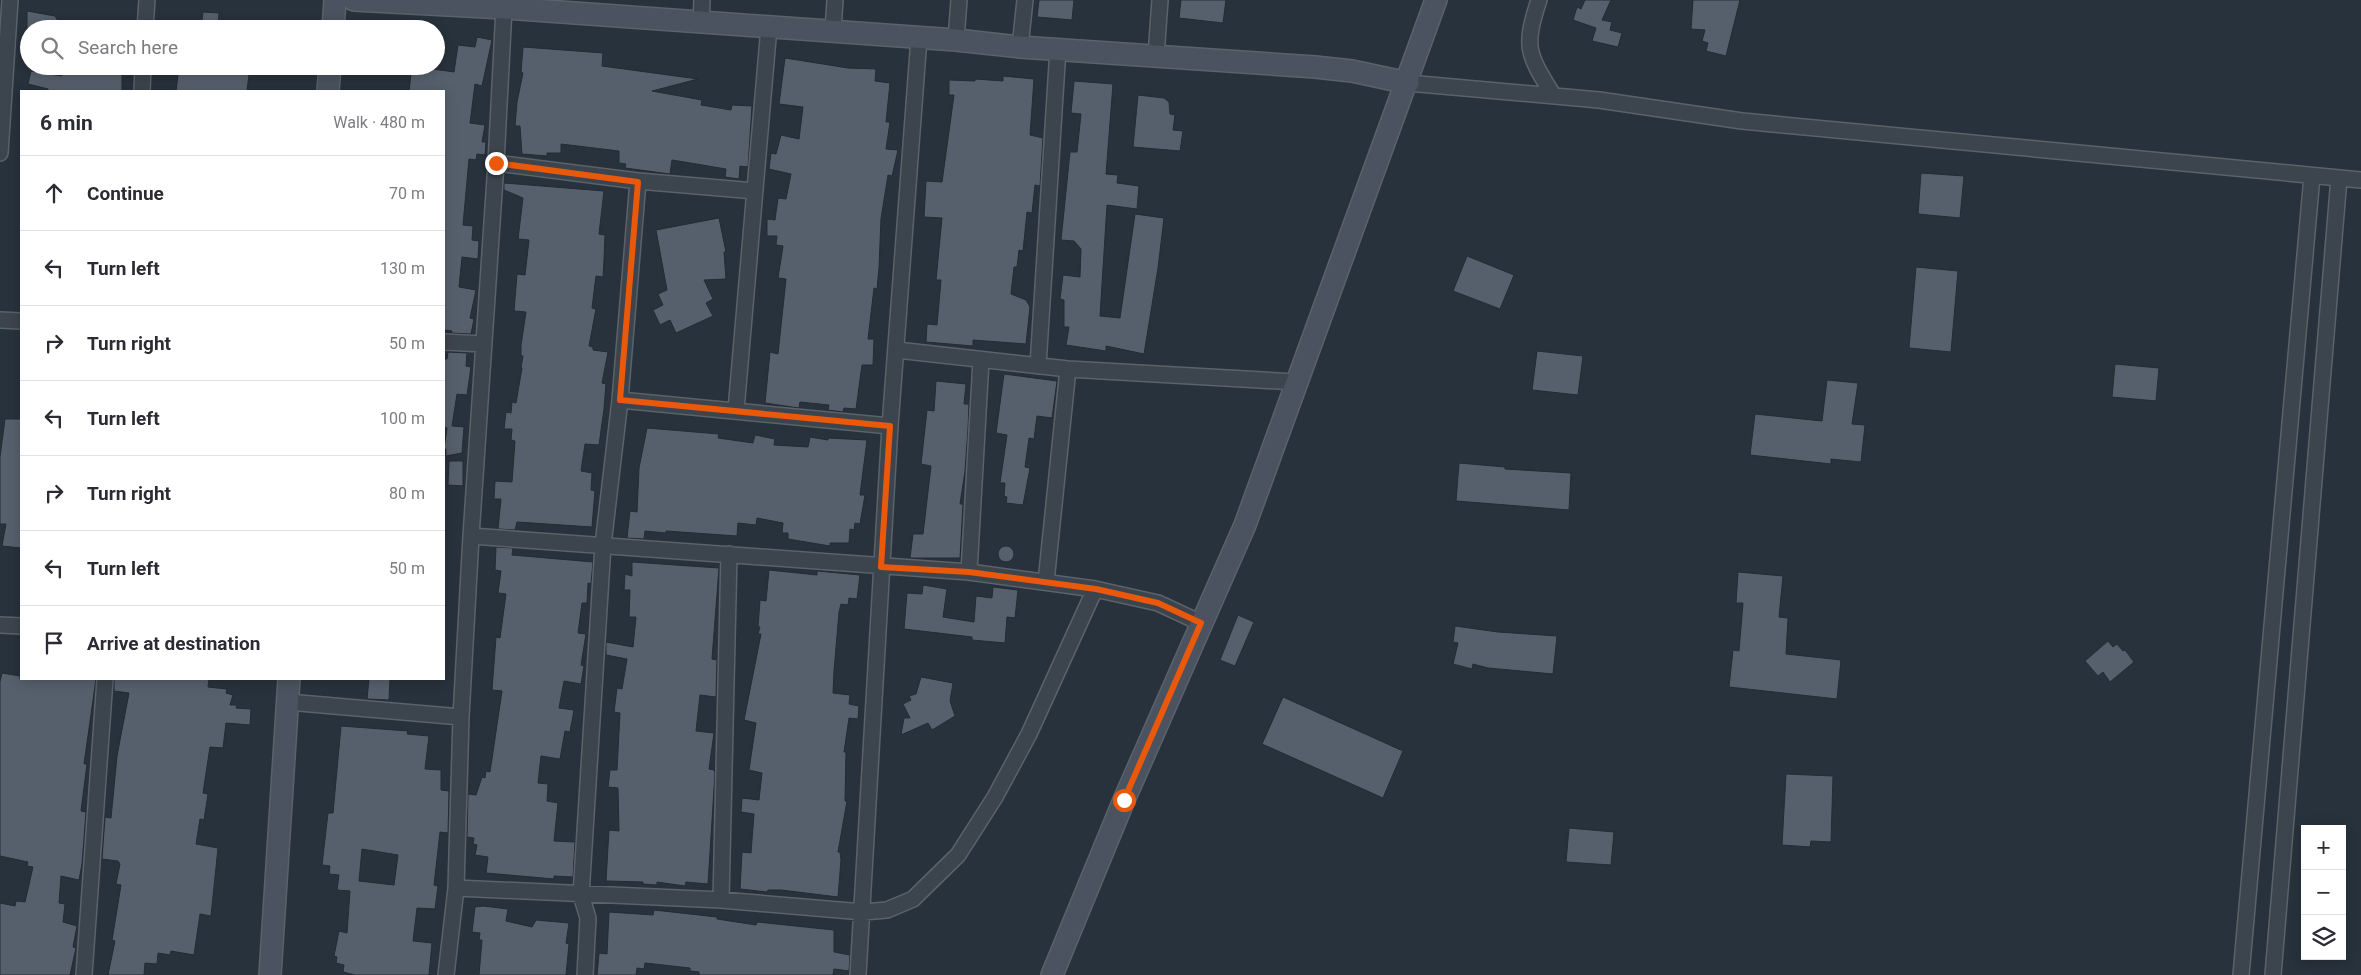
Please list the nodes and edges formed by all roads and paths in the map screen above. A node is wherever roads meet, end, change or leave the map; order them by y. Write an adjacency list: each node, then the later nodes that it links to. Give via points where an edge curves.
1 (10, 0): 31 (street)
2 (147, 0): 15 (street)
3 (335, 0): 16 (street)
4 (354, 0): 12 (street)
5 (702, 0): 17 (street)
6 (835, 0): 19 (street)
7 (959, 0): 21 (street)
8 (1025, 0): 22 (street)
9 (1160, 0): 24 (street)
10 (1436, 0): 27 (street)
11 (1539, 0): 30 (street, via 1531,22 1529,49)
12 (436, 2): 14 (street)
13 (570, 6): 14 (street); 17 (street)
14 (504, 8): 33 (street)
15 (146, 20)
16 (334, 20)
17 (700, 22): 18 (street)
18 (769, 27): 19 (street); 38 (street)
19 (833, 31): 20 (street)
20 (920, 38): 21 (street); 43 (street)
21 (956, 40): 22 (street)
22 (1020, 47): 23 (street)
23 (1058, 48): 24 (street); 45 (street)
24 (1156, 56): 27 (street, via 1315,67)
25 (143, 75): 28 (street)
26 (329, 75): 29 (street)
27 (1408, 83): 30 (street); 47 (street)
28 (142, 90)
29 (328, 90)
30 (1553, 96): 34 (street, via 1742,120)
31 (0, 146): 32 (street)
32 (0, 153)
33 (496, 163): 37 (street); 42 (street)
34 (2312, 176): 35 (street); 75 (street)
35 (2339, 178): 36 (street); 76 (street)
36 (2361, 180)
37 (638, 182): 38 (street); 48 (street)
38 (755, 191): 49 (street)
39 (0, 320): 40 (street)
40 (20, 322)
41 (445, 342): 42 (street)
42 (484, 344): 51 (street)
43 (897, 350): 44 (street); 50 (street)
44 (981, 360): 45 (street); 55 (street)
45 (1038, 366): 46 (street)
46 (1068, 369): 47 (street); 56 (street)
47 (1296, 382): 58 (street, via 1245,524)
48 (620, 400): 49 (street); 52 (street)
49 (736, 410): 50 (street)
50 (890, 426): 54 (street)
51 (470, 536): 52 (street); 64 (street)
52 (603, 544): 53 (street); 66 (street)
53 (729, 554): 54 (street); 67 (street)
54 (881, 567): 55 (street); 68 (street)
55 (969, 572): 56 (street)
56 (1046, 582): 57 (street)
57 (1096, 589): 58 (street, via 1158,603); 68 (street, via 1029,734 996,797 958,855 913,899 887,910)
58 (1201, 623): 74 (street)
59 (0, 625): 60 (street)
60 (20, 626)
61 (105, 680): 69 (street)
62 (289, 680): 63 (street)
63 (288, 702): 64 (street); 70 (street)
64 (461, 718): 65 (street)
65 (456, 888): 66 (street); 71 (street)
66 (581, 895): 67 (street); 72 (street, via 588,918)
67 (721, 900): 68 (street)
68 (863, 912): 73 (street)
69 (84, 975)
70 (270, 975)
71 (446, 975)
72 (585, 975)
73 (858, 975)
74 (1052, 975)
75 (2241, 975)
76 (2273, 975)

